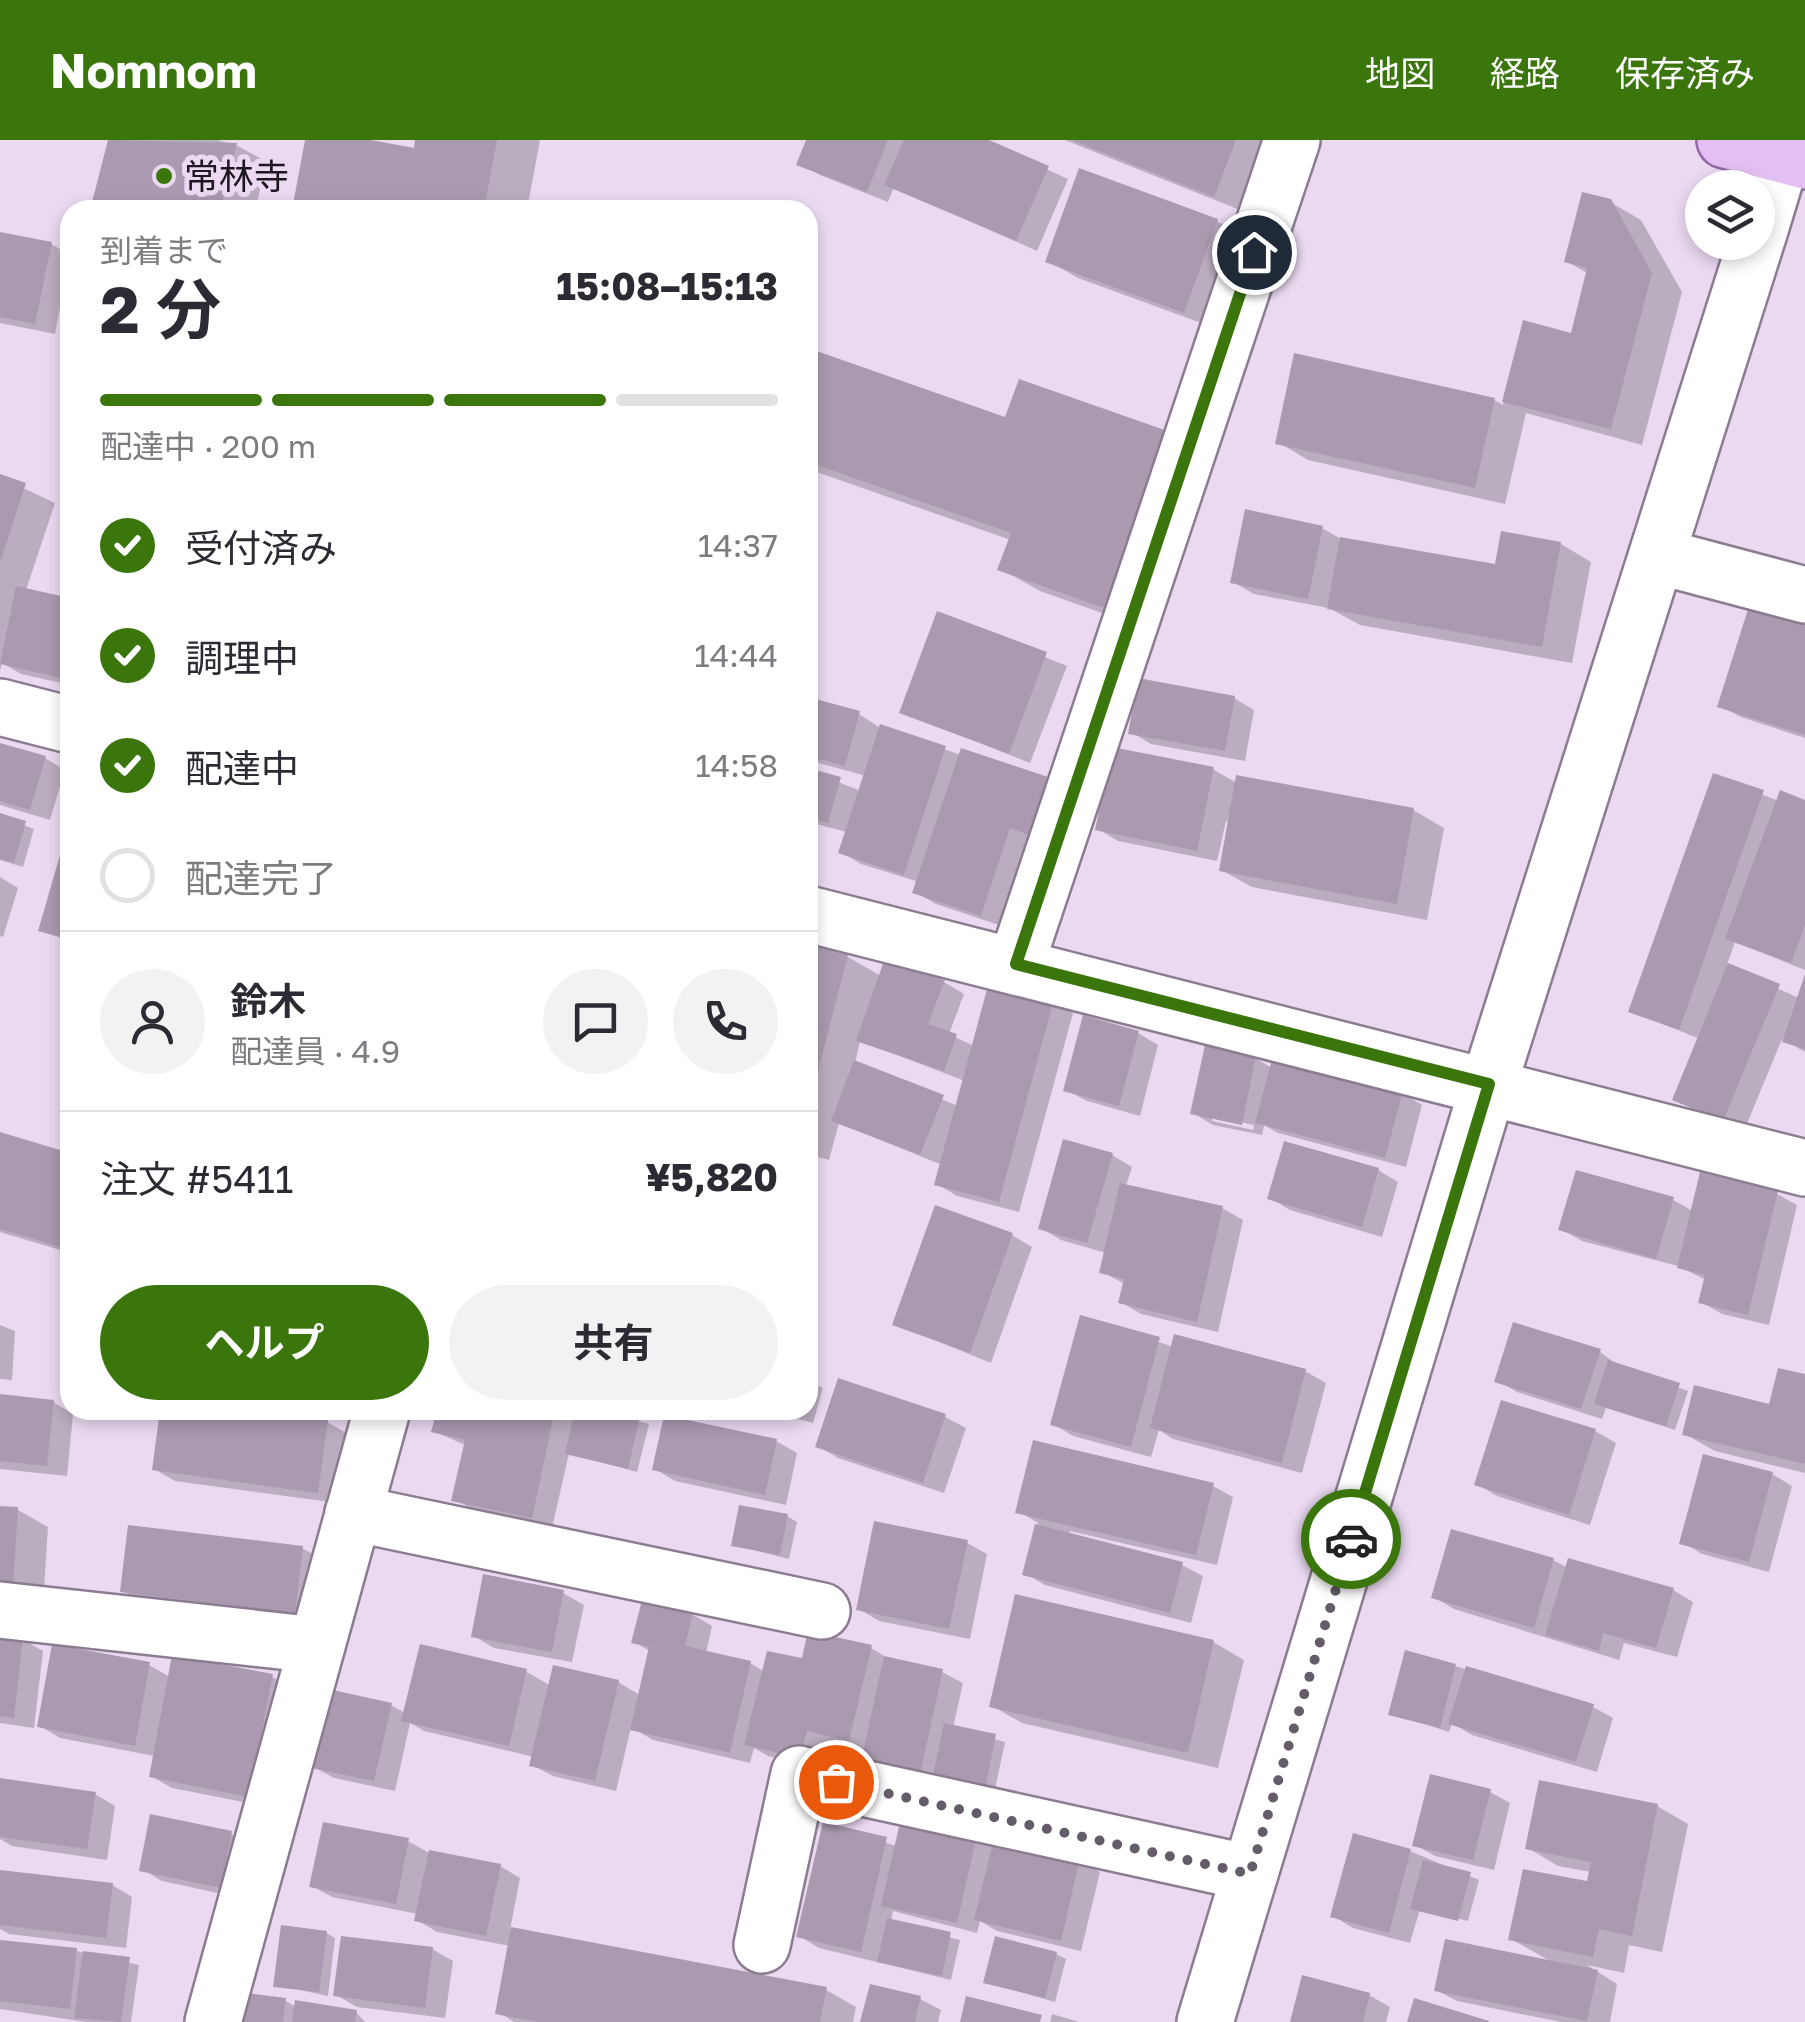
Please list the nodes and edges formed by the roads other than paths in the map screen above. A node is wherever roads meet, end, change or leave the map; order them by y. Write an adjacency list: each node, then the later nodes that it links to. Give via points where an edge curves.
1 (1292, 140): 11 (street)
2 (1725, 140): 3 (main road)
3 (1792, 152): 4 (street)
4 (1775, 193)
5 (1750, 260): 6 (street)
6 (1658, 556): 7 (street); 12 (street)
7 (1805, 594)
8 (0, 706): 9 (street)
9 (60, 722)
10 (818, 916): 11 (street)
11 (1016, 964): 12 (street)
12 (1489, 1084): 13 (street); 19 (street)
13 (1805, 1168)
14 (379, 1420): 15 (street)
15 (353, 1513): 17 (street); 18 (street)
16 (0, 1610): 18 (street)
17 (822, 1611)
18 (317, 1645): 21 (street)
19 (1250, 1874): 20 (street, via 799,1774); 22 (street)
20 (762, 1944)
21 (213, 2022)
22 (1205, 2022)

